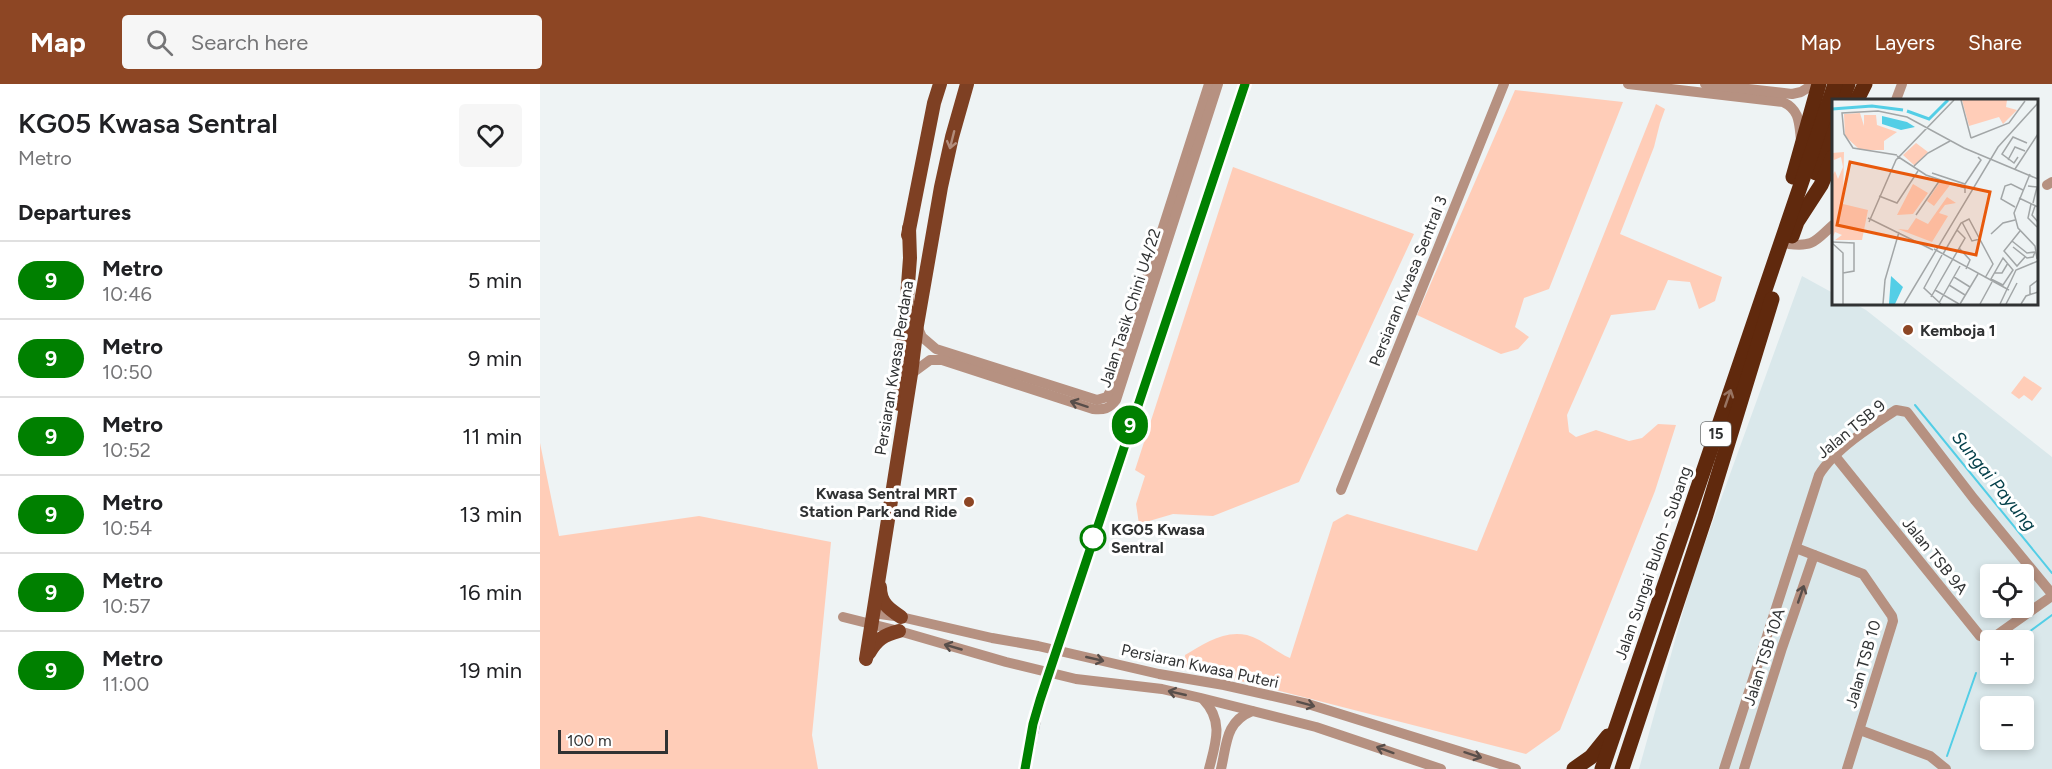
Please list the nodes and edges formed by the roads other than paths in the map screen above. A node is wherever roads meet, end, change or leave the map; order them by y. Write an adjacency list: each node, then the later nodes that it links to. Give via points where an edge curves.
1 (940, 84): 22 (main road, Persiaran Kwasa Perdana)
2 (967, 84): 25 (main road, Persiaran Kwasa Perdana, one-way to 25, via 941,187)
3 (1209, 84): 27 (street, Jalan Tasik Chini U4/22)
4 (1218, 84): 27 (street, Jalan Tasik Chini U4/22, via 1116,400)
5 (1504, 84): 31 (street, Persiaran Kwasa Sentral 3)
6 (1628, 84): 18 (street, via 1783,102 1799,117)
7 (1705, 84): 8 (street, via 1792,94)
8 (1814, 84)
9 (1819, 84): 18 (highway, Jalan Sungai Buloh - Subang)
10 (1835, 84): 18 (highway, Jalan Sungai Buloh - Subang)
11 (1848, 84): 14 (highway)
12 (1864, 84): 15 (highway)
13 (1902, 84): 16 (street)
14 (1842, 99)
15 (1857, 99)
16 (1896, 99)
17 (1832, 126): 18 (highway, Jalan Sungai Buloh - Subang)
18 (1810, 156): 20 (highway, Jalan Sungai Buloh - Subang); 42 (highway, Jalan Sungai Buloh - Subang / 15, one-way to 18)
19 (1832, 159): 20 (highway, Jalan Sungai Buloh - Subang / 15)
20 (1797, 222): 23 (highway, Jalan Sungai Buloh - Subang / 15)
21 (1832, 226): 23 (street, via 1813,243)
22 (909, 228): 24 (main road, Persiaran Kwasa Perdana); 30 (main road)
23 (1789, 244): 28 (highway, Jalan Sungai Buloh - Subang / 15)
24 (898, 287)
25 (917, 325): 26 (main road, Persiaran Kwasa Perdana); 27 (street, Jalan Tasik Chini U4/22, via 922,337 936,349)
26 (911, 374): 27 (street, Jalan Tasik Chini U4/22, one-way to 26, via 1103,410 1093,409 942,360 930,360); 30 (main road, Persiaran Kwasa Perdana)
27 (1109, 402)
28 (1724, 456): 39 (highway, Jalan Sungai Buloh - Subang / 15); 50 (highway, via 1716,465)
29 (1835, 456): 32 (street, Jalan TSB 9, via 1819,475); 35 (street, Jalan TSB 9A, via 1980,636 1994,637); 35 (street, Jalan TSB 9, via 1896,410 1907,412)
30 (896, 463): 34 (main road, Persiaran Kwasa Perdana)
31 (1341, 490)
32 (1796, 548): 33 (street, Jalan TSB 10); 53 (street, Jalan TSB 9)
33 (1814, 555): 43 (street, Jalan TSB 10, via 1866,576 1892,616); 54 (street, Jalan TSB 10A, one-way to 33)
34 (881, 564): 37 (main road, Persiaran Kwasa Perdana); 38 (main road, via 880,594)
35 (2052, 595)
36 (843, 617): 37 (street, Persiaran Kwasa Puteri)
37 (872, 619): 38 (street, Persiaran Kwasa Puteri); 38 (main road, Persiaran Kwasa Perdana, via 866,659 876,642)
38 (900, 624): 40 (street, Persiaran Kwasa Puteri, one-way to 38, via 1162,689 1076,679 1006,662); 47 (street, Persiaran Kwasa Puteri, one-way to 47, via 1038,646 1308,704)
39 (1659, 657): 51 (highway, Jalan Sungai Buloh - Subang / 15); 52 (highway, via 1660,669)
40 (1201, 698): 41 (street, Persiaran Kwasa Puteri); 44 (street, via 1212,709 1216,728)
41 (1252, 711): 45 (street, via 1242,715 1229,731); 46 (street, Persiaran Kwasa Puteri, one-way to 41, via 1316,727)
42 (1620, 716): 48 (highway, via 1599,749); 49 (highway, Jalan Sungai Buloh - Subang / 15)
43 (1860, 730): 55 (street, Jalan TSB 10); 56 (street, via 1930,756)
44 (1209, 769)
45 (1221, 769)
46 (1441, 769)
47 (1516, 769)
48 (1574, 769)
49 (1602, 769)
50 (1612, 769)
51 (1622, 769)
52 (1633, 769)
53 (1724, 769)
54 (1744, 769)
55 (1847, 769)
56 (1946, 769)

